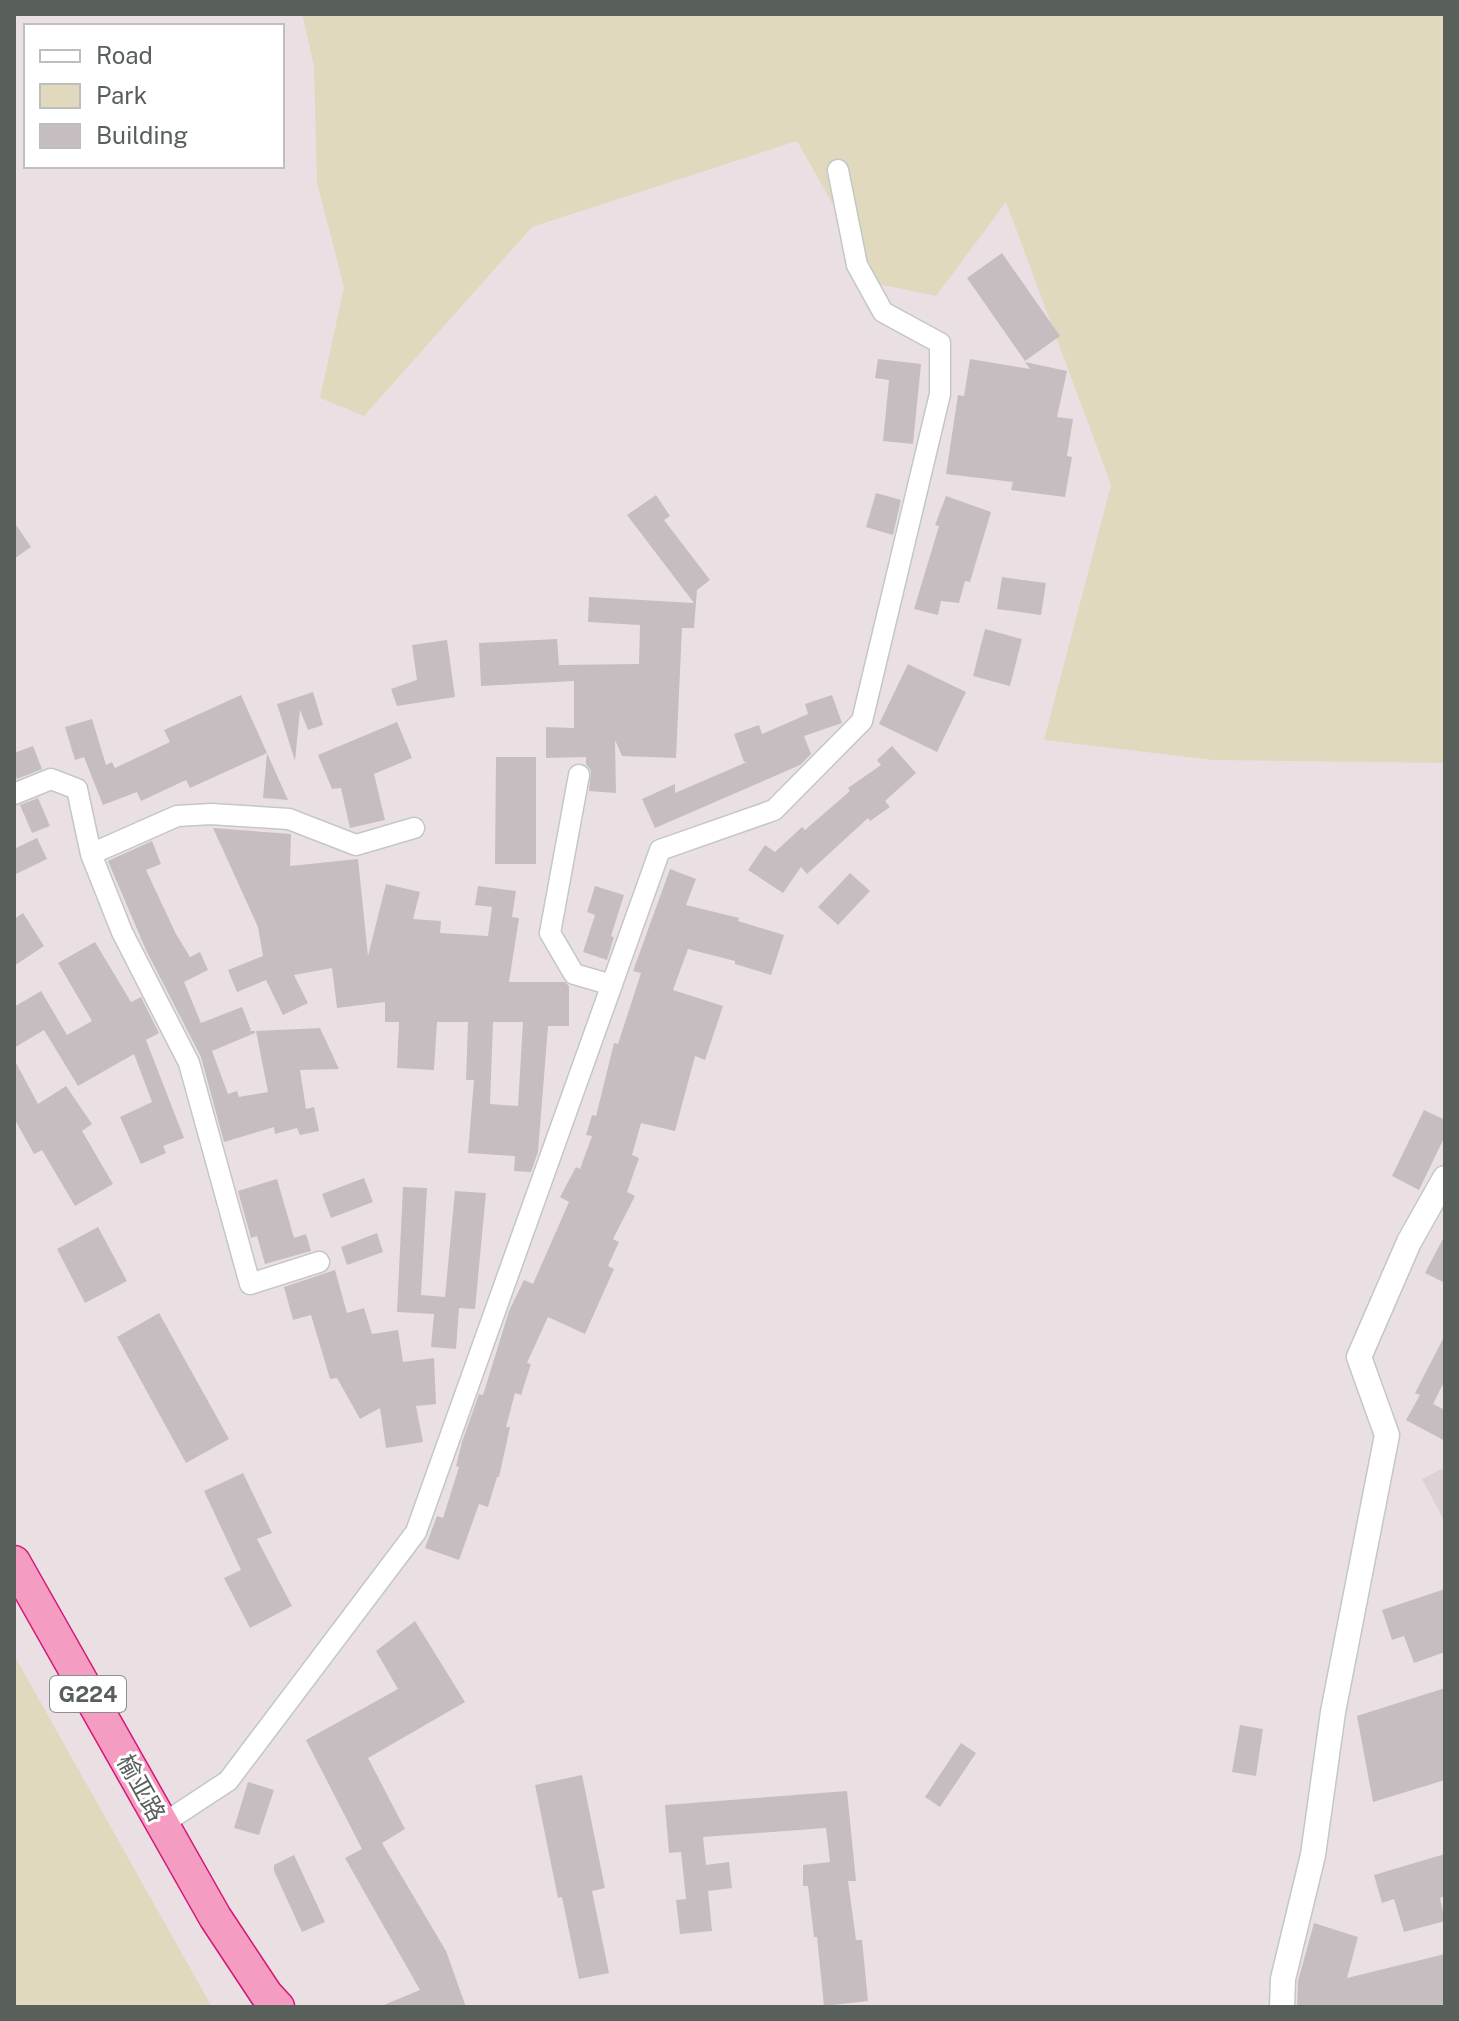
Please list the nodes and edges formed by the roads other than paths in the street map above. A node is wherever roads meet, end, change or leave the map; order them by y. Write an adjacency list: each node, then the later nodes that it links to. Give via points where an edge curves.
1 (838, 170): 6 (street, via 857,265 883,312 940,343 940,394 862,721 774,810 660,850)
2 (579, 775): 6 (street, via 550,933 574,974)
3 (14, 794): 5 (street, via 51,779 77,789)
4 (414, 828): 5 (street, via 356,845 289,819 177,816)
5 (91, 854): 8 (street, via 122,932 189,1063 250,1284)
6 (612, 985): 10 (street, via 416,1532 228,1781)
7 (1445, 1178): 12 (street, via 1409,1242 1359,1357 1387,1435 1333,1712 1313,1855 1283,1979)
8 (319, 1262)
9 (14, 1562): 10 (highway, 榆亚路 / G224)
10 (161, 1825): 11 (highway, 榆亚路 / G224, via 215,1917)
11 (278, 2007)
12 (1282, 2007)

